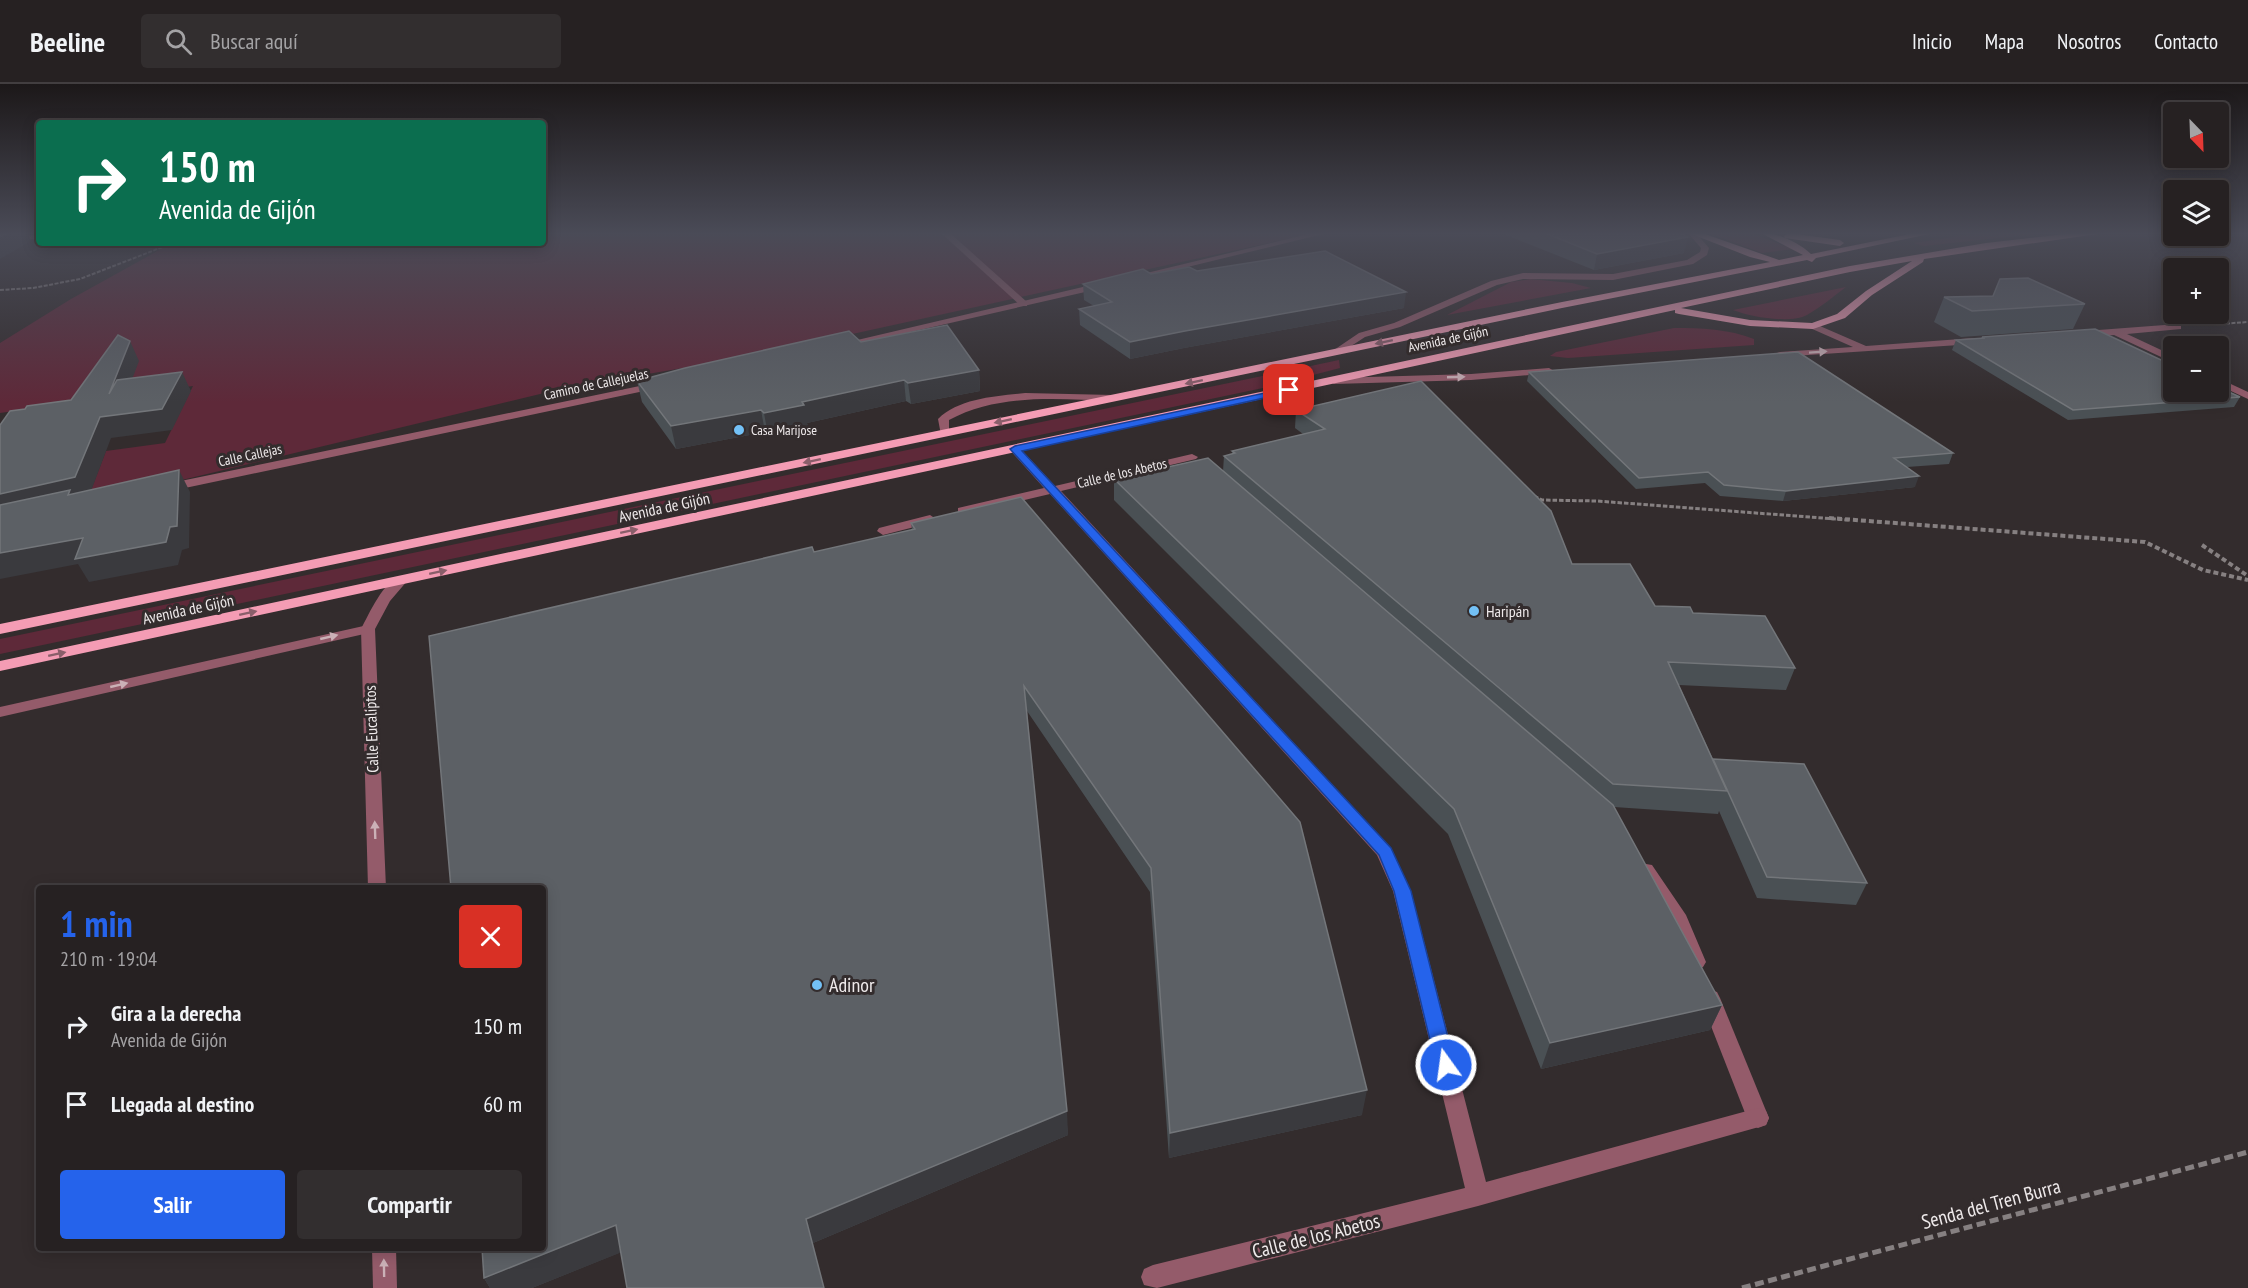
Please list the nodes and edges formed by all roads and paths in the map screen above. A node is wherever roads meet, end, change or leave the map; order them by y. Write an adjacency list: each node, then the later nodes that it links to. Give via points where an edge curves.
1 (1008, 289): 8 (street)
2 (1084, 289): 8 (street)
3 (1480, 289): 19 (street, Avenida de Gijón, via 1397,325 1362,335)
4 (1640, 289): 19 (highway, Avenida de Gijón, one-way to 19)
5 (1719, 289): 16 (highway, via 1537,328)
6 (1761, 289): 9 (highway, Avenida de Gijón)
7 (1875, 289): 11 (highway, via 1841,316)
8 (1024, 304): 17 (street)
9 (1669, 310): 11 (highway, via 1750,323); 16 (highway, Avenida de Gijón)
10 (2248, 322): 12 (path)
11 (1813, 326): 18 (street)
12 (2178, 327): 13 (street)
13 (2115, 332): 14 (street); 20 (street)
14 (2079, 334)
15 (1984, 340): 18 (street)
16 (1505, 344): 23 (highway, Avenida de Gijón)
17 (830, 347)
18 (1865, 349): 21 (street, one-way to 18)
19 (1336, 352): 27 (highway, Avenida de Gijón, one-way to 27)
20 (2163, 355)
21 (1763, 356)
22 (1566, 370): 23 (street, Avenida de Gijón, one-way to 22)
23 (1334, 381): 30 (highway, Avenida de Gijón)
24 (671, 382): 28 (street, Camino de Callejuelas)
25 (2229, 386): 26 (street)
26 (2248, 396)
27 (1113, 398): 29 (highway, Avenida de Gijón, one-way to 29); 29 (street, Avenida de Gijón, via 1026,395 957,409 943,419)
28 (507, 417): 32 (street, Calle Callejas)
29 (945, 433): 40 (highway, Avenida de Gijón, one-way to 40)
30 (1015, 449): 33 (street, Calle de los Abetos); 38 (highway, Avenida de Gijón, one-way to 30)
31 (1197, 460): 33 (street, Calle de los Abetos)
32 (159, 489)
33 (1052, 489): 35 (street, Calle de los Abetos); 47 (street, Calle de los Abetos, via 1385,852 1402,891)
34 (1532, 495): 39 (path, via 1542,500 2145,542 2203,570)
35 (883, 531)
36 (2202, 546): 37 (path)
37 (2248, 576)
38 (401, 580): 41 (street, via 384,599); 42 (highway, Avenida de Gijón, one-way to 38)
39 (2248, 580)
40 (0, 629)
41 (368, 629): 43 (street, one-way to 41); 45 (street, Calle Eucaliptos, one-way to 41)
42 (0, 666)
43 (0, 712)
44 (1635, 852): 47 (street, Calle de los Abetos, via 1679,920 1758,1118)
45 (377, 885)
46 (2248, 1152): 51 (path, Senda del Tren Burra)
47 (1478, 1195): 49 (street, Calle de los Abetos)
48 (384, 1251): 50 (street, one-way to 48)
49 (1153, 1277)
50 (385, 1288)
51 (1742, 1288)

